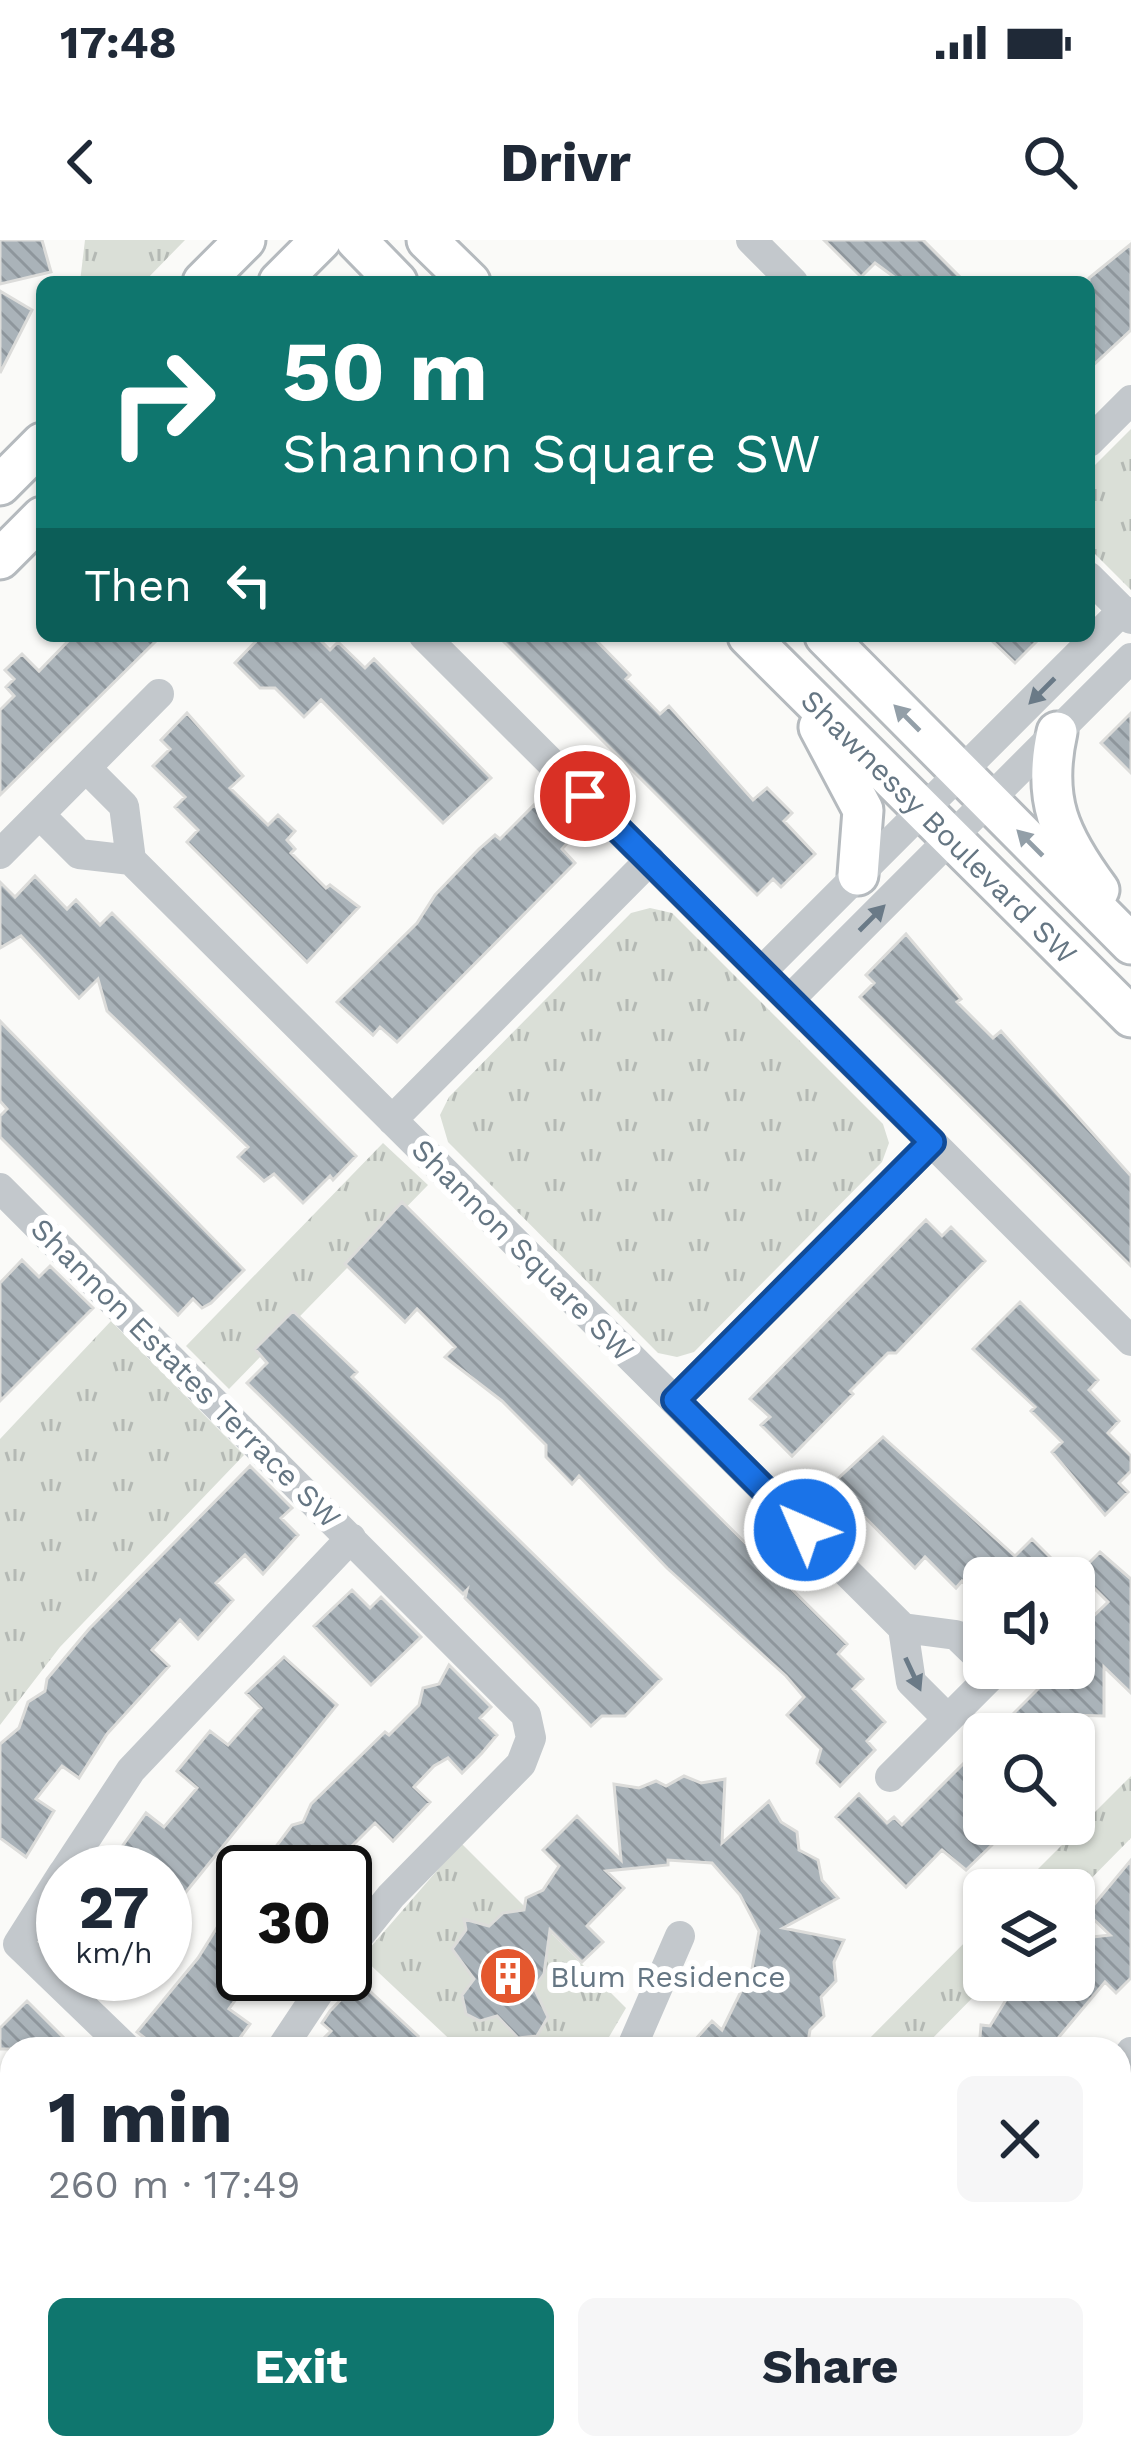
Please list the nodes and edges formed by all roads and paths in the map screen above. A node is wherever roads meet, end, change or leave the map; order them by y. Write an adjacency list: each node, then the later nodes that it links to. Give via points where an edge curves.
1 (245, 240): 7 (main road)
2 (321, 240): 8 (main road)
3 (356, 240): 9 (main road)
4 (427, 240): 10 (main road)
5 (466, 240): 11 (main road)
6 (751, 240): 12 (street)
7 (209, 276)
8 (285, 276)
9 (392, 276)
10 (464, 276)
11 (489, 276)
12 (787, 276)
13 (1131, 400): 14 (street)
14 (1095, 436)
15 (36, 449): 16 (main road)
16 (0, 485)
17 (36, 523): 18 (main road)
18 (0, 559)
19 (1095, 583): 20 (street)
20 (1127, 614): 28 (street, one-way to 28)
21 (430, 642): 35 (street)
22 (831, 642): 28 (main road, Shawnessy Boulevard SW, one-way to 22)
23 (761, 650): 30 (main road, Shawnessy Boulevard SW); 36 (main road, via 858,792)
24 (1131, 658): 26 (street)
25 (159, 694): 27 (street)
26 (1057, 732): 29 (street); 37 (main road, via 1049,783 1060,826)
27 (86, 768): 31 (street); 34 (street, via 124,806)
28 (961, 771): 29 (main road, Shawnessy Boulevard SW); 30 (street)
29 (989, 800): 32 (street); 38 (main road, Shawnessy Boulevard SW, one-way to 29)
30 (923, 809): 32 (main road, Shawnessy Boulevard SW); 36 (street)
31 (40, 815): 33 (street); 34 (street, via 80,854)
32 (951, 837): 40 (street, one-way to 32); 41 (main road, Shawnessy Boulevard SW)
33 (0, 854)
34 (131, 860): 42 (street)
35 (650, 860): 39 (street); 42 (street, Shannon Square SW)
36 (858, 875): 39 (street)
37 (1131, 933)
38 (1131, 944)
39 (761, 972): 40 (street)
40 (789, 1000): 43 (street)
41 (1131, 1017)
42 (392, 1120): 46 (street, Shannon Square SW)
43 (932, 1142): 45 (street); 46 (street)
44 (7, 1209): 47 (street, Shannon Estates Terrace SW)
45 (1131, 1341)
46 (675, 1400): 48 (street, Shannon Square SW)
47 (351, 1538): 53 (street, Shannon Estates Terrace SW, via 131,1770); 55 (street, Shannon Estates Terrace SW, via 521,1706 531,1738 521,1764)
48 (903, 1628): 49 (street); 51 (street, one-way to 51, via 911,1682)
49 (963, 1641)
50 (974, 1689): 51 (street)
51 (948, 1719): 52 (street)
52 (890, 1778)
53 (81, 1845)
54 (36, 1916): 57 (street, Shannon Estates Terrace SW, via 18,1944)
55 (372, 1920)
56 (680, 1936): 62 (street)
57 (36, 1961)
58 (77, 2001): 60 (street, Shannon Estates Terrace SW)
59 (313, 2001): 61 (street)
60 (115, 2037)
61 (289, 2037)
62 (637, 2037)

